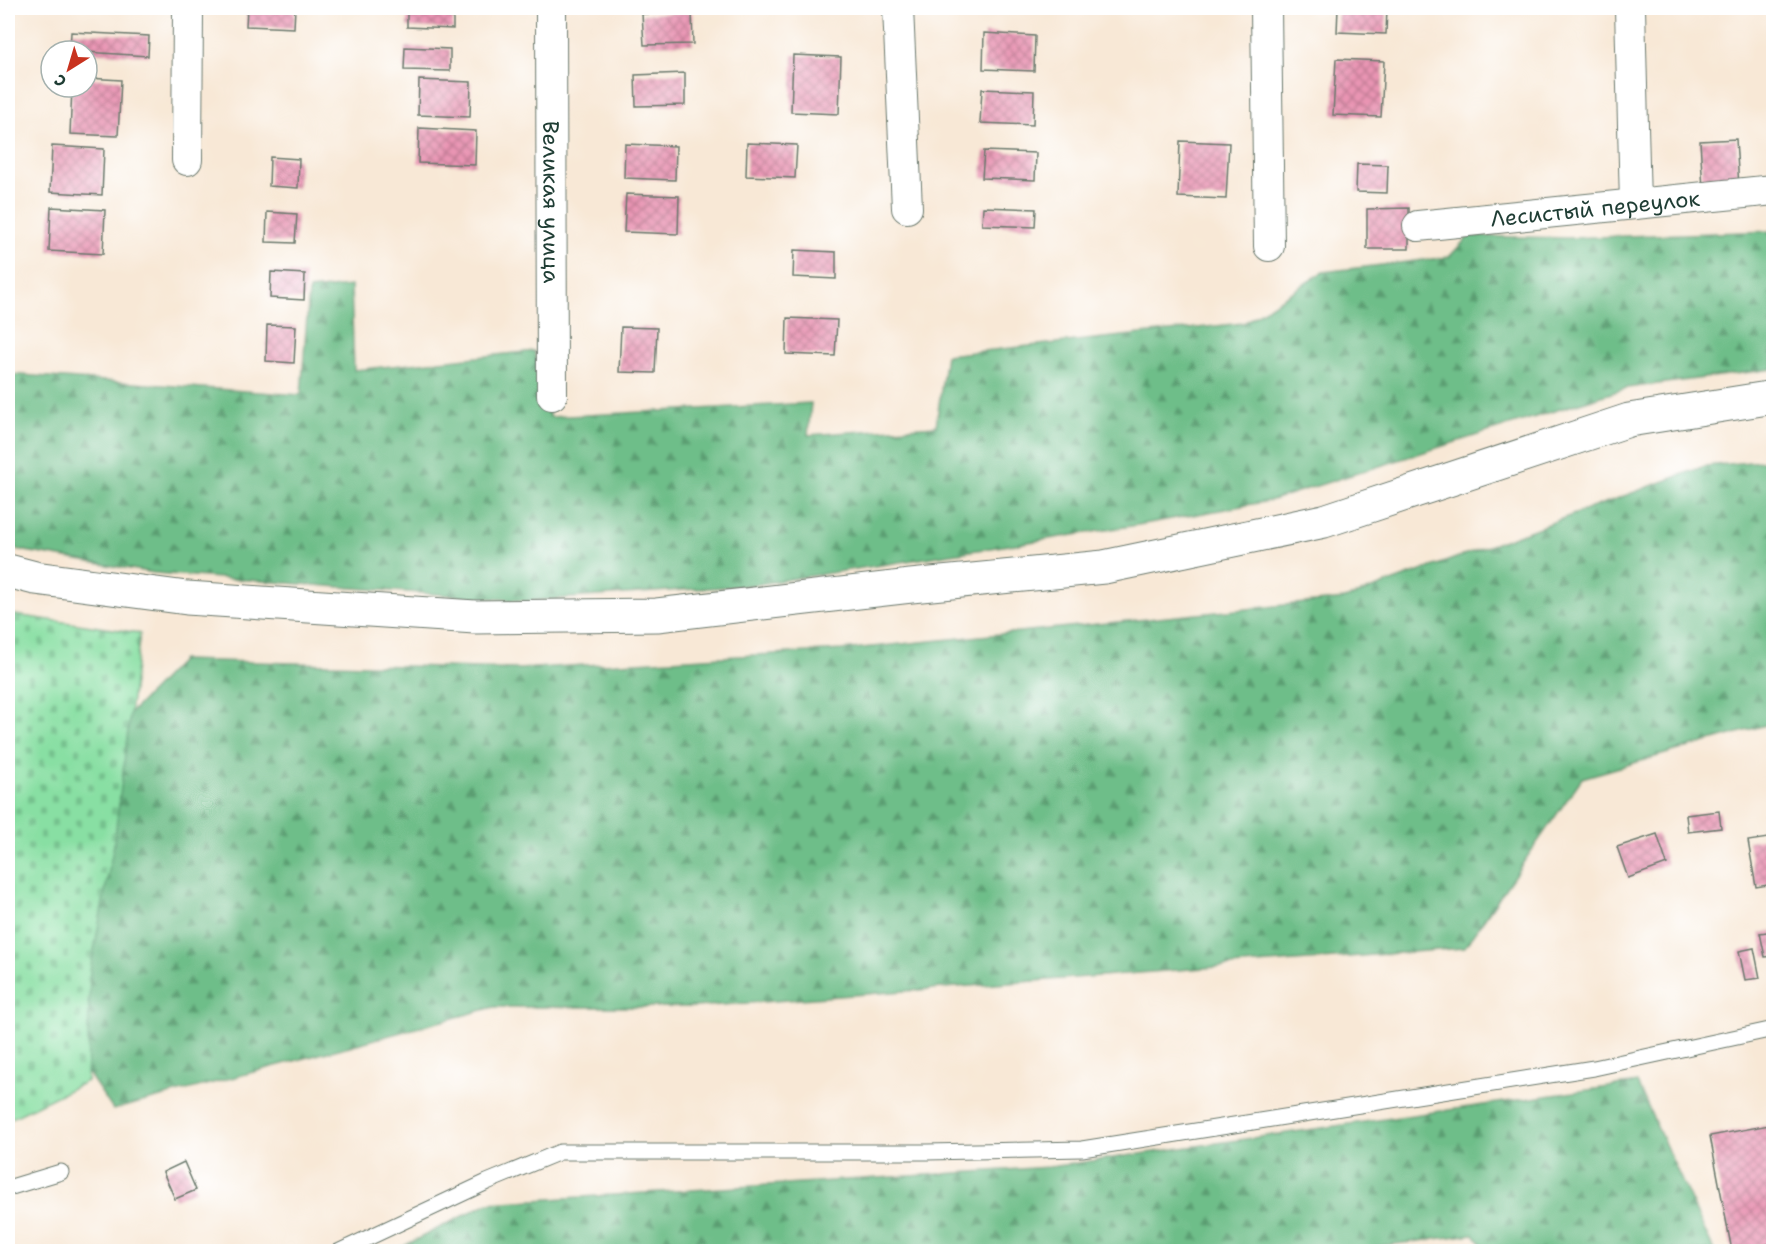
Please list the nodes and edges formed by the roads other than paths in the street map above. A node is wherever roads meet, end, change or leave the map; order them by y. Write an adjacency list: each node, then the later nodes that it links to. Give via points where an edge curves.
1 (188, 8): 6 (street)
2 (551, 8): 12 (street, Великая улица)
3 (898, 8): 9 (street)
4 (1266, 8): 11 (street)
5 (1630, 8): 8 (street)
6 (187, 160)
7 (1773, 190): 8 (street, Лесистый переулок)
8 (1635, 204): 10 (street, Лесистый переулок)
9 (907, 208)
10 (1418, 226)
11 (1269, 246)
12 (552, 395)
13 (1773, 397): 14 (main road, via 1629,420 1324,521 1104,567 657,615 475,617 187,598)
14 (8, 571)
15 (1773, 1029): 18 (lane, via 1594,1068 1082,1149 560,1152)
16 (61, 1172): 17 (lane)
17 (8, 1188)
18 (338, 1251)

